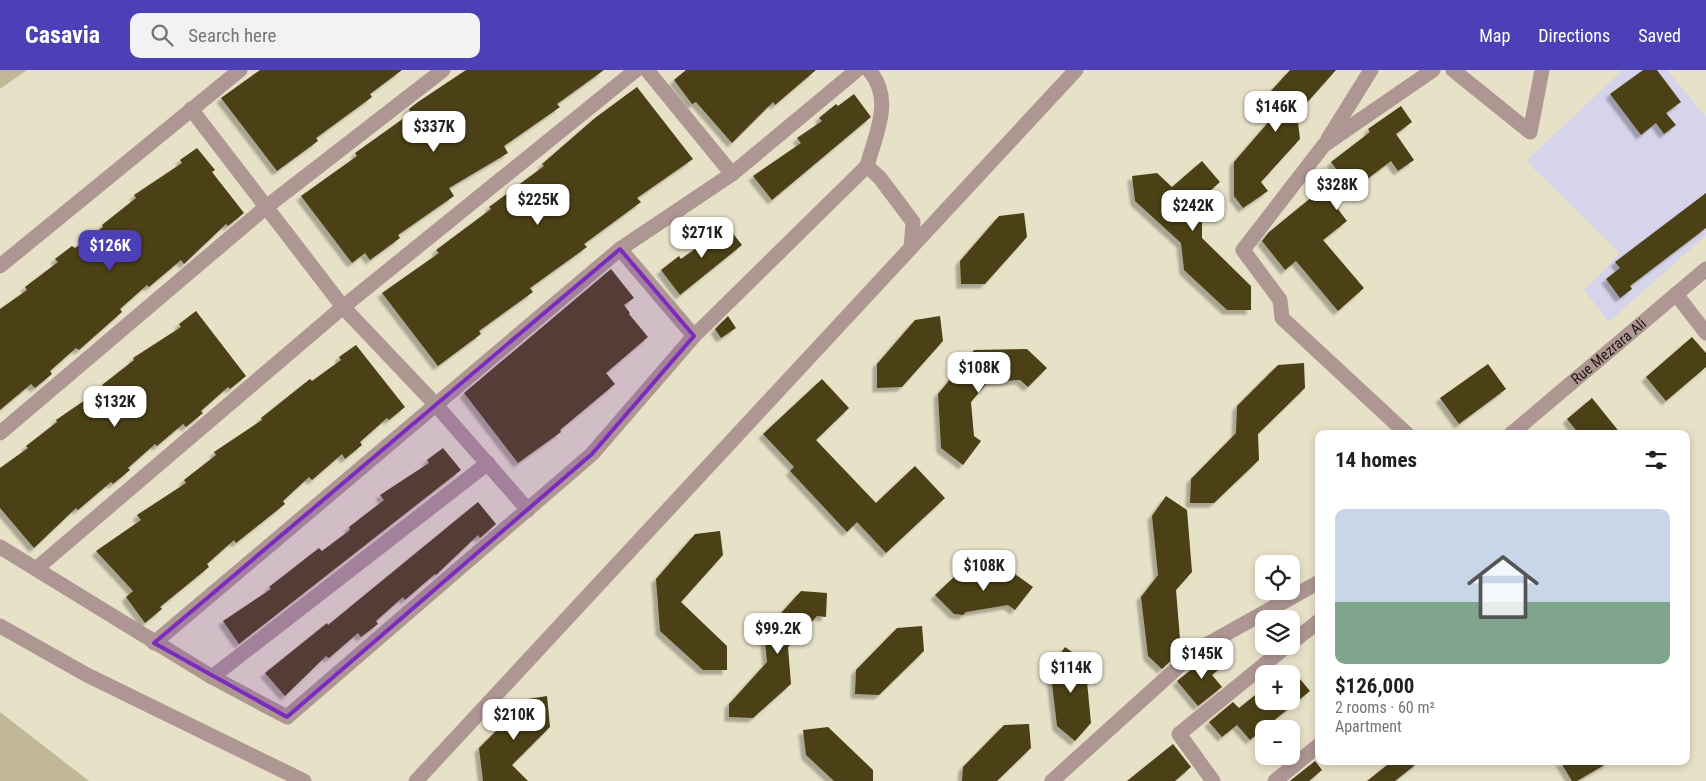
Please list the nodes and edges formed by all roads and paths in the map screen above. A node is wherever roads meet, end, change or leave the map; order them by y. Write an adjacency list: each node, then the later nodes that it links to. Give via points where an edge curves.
1 (240, 70): 12 (street)
2 (443, 70): 16 (street)
3 (636, 70): 22 (street)
4 (647, 70): 15 (street)
5 (857, 70): 15 (street)
6 (869, 70): 14 (street, via 882,89 883,107)
7 (1076, 70): 17 (street)
8 (1371, 70): 13 (street)
9 (1433, 70): 13 (street)
10 (1453, 70): 11 (street, via 1530,132)
11 (1542, 70)
12 (192, 110): 16 (street); 19 (street)
13 (1324, 145): 26 (street, via 1243,250 1280,300 1282,318)
14 (868, 166): 17 (street, via 913,222); 24 (street)
15 (732, 174): 18 (street)
16 (265, 208): 22 (street); 28 (street)
17 (911, 248): 42 (street)
18 (620, 249): 24 (street); 25 (street)
19 (0, 266)
20 (1706, 269): 21 (street, Rue Mezrara Ali)
21 (1676, 294): 23 (street); 27 (street, Rue Mezrara Ali)
22 (343, 307): 25 (street); 32 (street)
23 (1706, 333)
24 (694, 336): 30 (street, via 592,454)
25 (435, 404): 29 (street); 37 (street)
26 (1403, 430)
27 (1515, 430)
28 (0, 433)
29 (488, 463): 30 (street); 39 (street)
30 (528, 510): 39 (street, via 286,717)
31 (0, 547): 32 (street)
32 (37, 568): 37 (street)
33 (1315, 584): 43 (street, via 1197,650)
34 (1315, 624): 36 (street)
35 (0, 626): 41 (street, via 87,675)
36 (1300, 636)
37 (154, 643): 39 (street)
38 (1276, 655): 44 (street, via 1179,734)
39 (212, 677)
40 (1315, 748): 45 (street)
41 (304, 781)
42 (416, 781)
43 (1052, 781)
44 (1213, 781)
45 (1275, 781)

